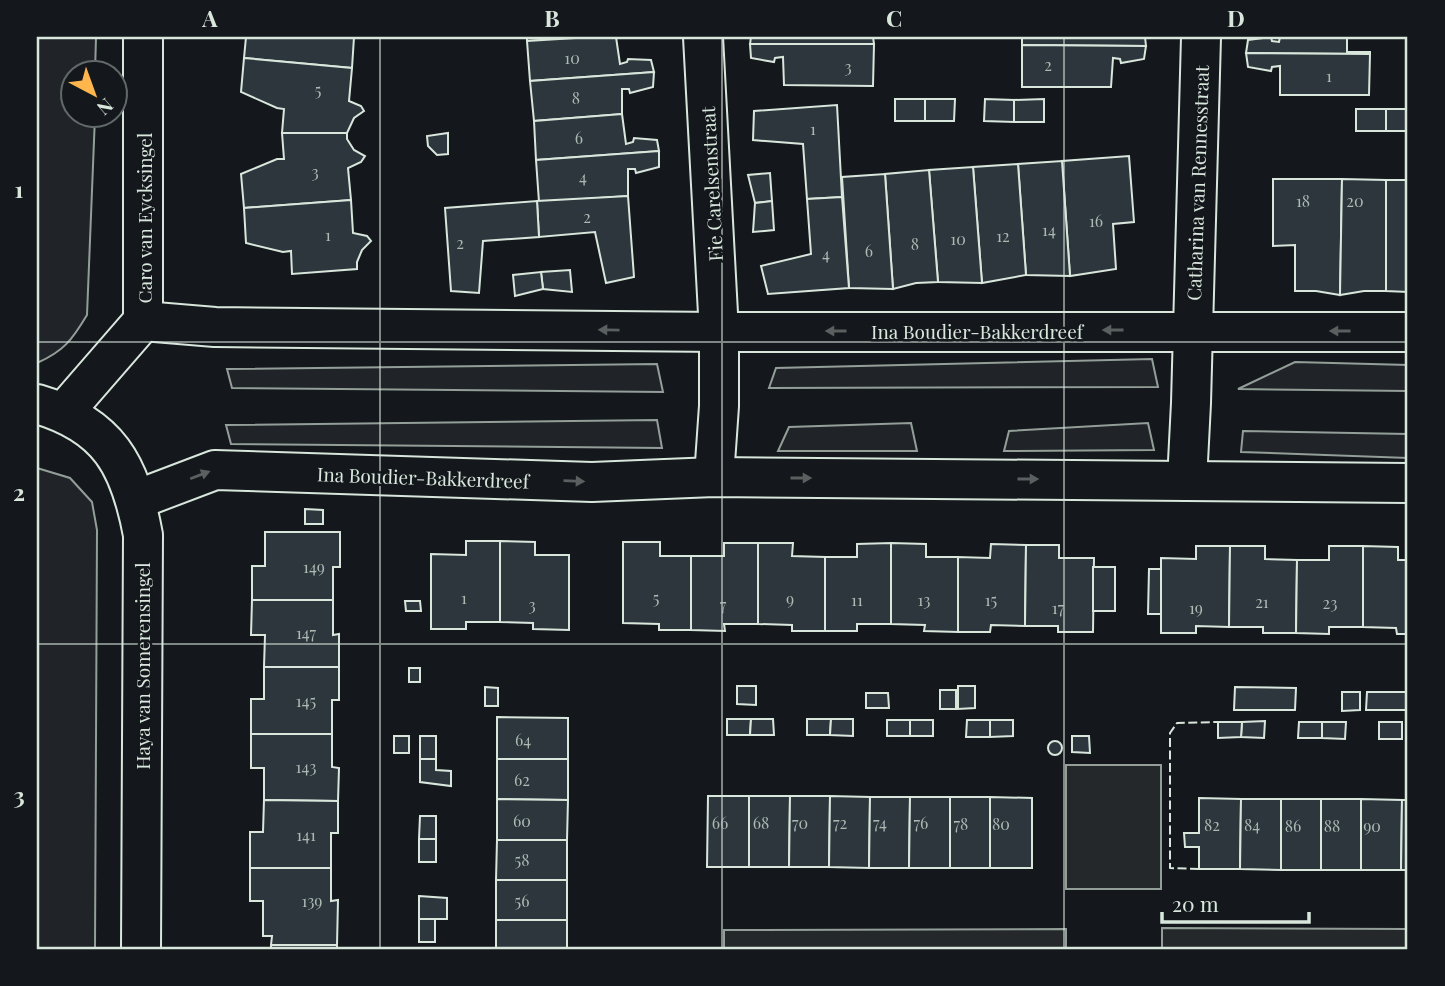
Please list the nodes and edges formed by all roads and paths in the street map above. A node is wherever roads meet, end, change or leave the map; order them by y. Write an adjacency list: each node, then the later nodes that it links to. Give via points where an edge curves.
1 (144, 37): 4 (street, Caro van Eycksingel)
2 (703, 37): 6 (street, Fie Carelsenstraat)
3 (1201, 37): 5 (street, Catharina van Rennesstraat)
4 (143, 321): 6 (street, Ina Boudier-Bakkerdreef, one-way to 4, via 215,327); 8 (street, Caro van Eycksingel)
5 (1193, 330): 6 (street, Ina Boudier-Bakkerdreef, one-way to 6); 7 (street, Ina Boudier-Bakkerdreef, one-way to 5); 10 (street)
6 (719, 332): 9 (street)
7 (1408, 332)
8 (50, 408): 12 (street, Haya van Somerensingel, via 103,440 125,468)
9 (714, 477): 10 (street, Ina Boudier-Bakkerdreef, one-way to 10); 12 (street, Ina Boudier-Bakkerdreef, one-way to 9, via 215,470 592,482)
10 (1187, 481): 11 (street, Ina Boudier-Bakkerdreef)
11 (1408, 483)
12 (136, 500): 13 (street, Haya van Somerensingel, via 143,535)
13 (141, 949)

